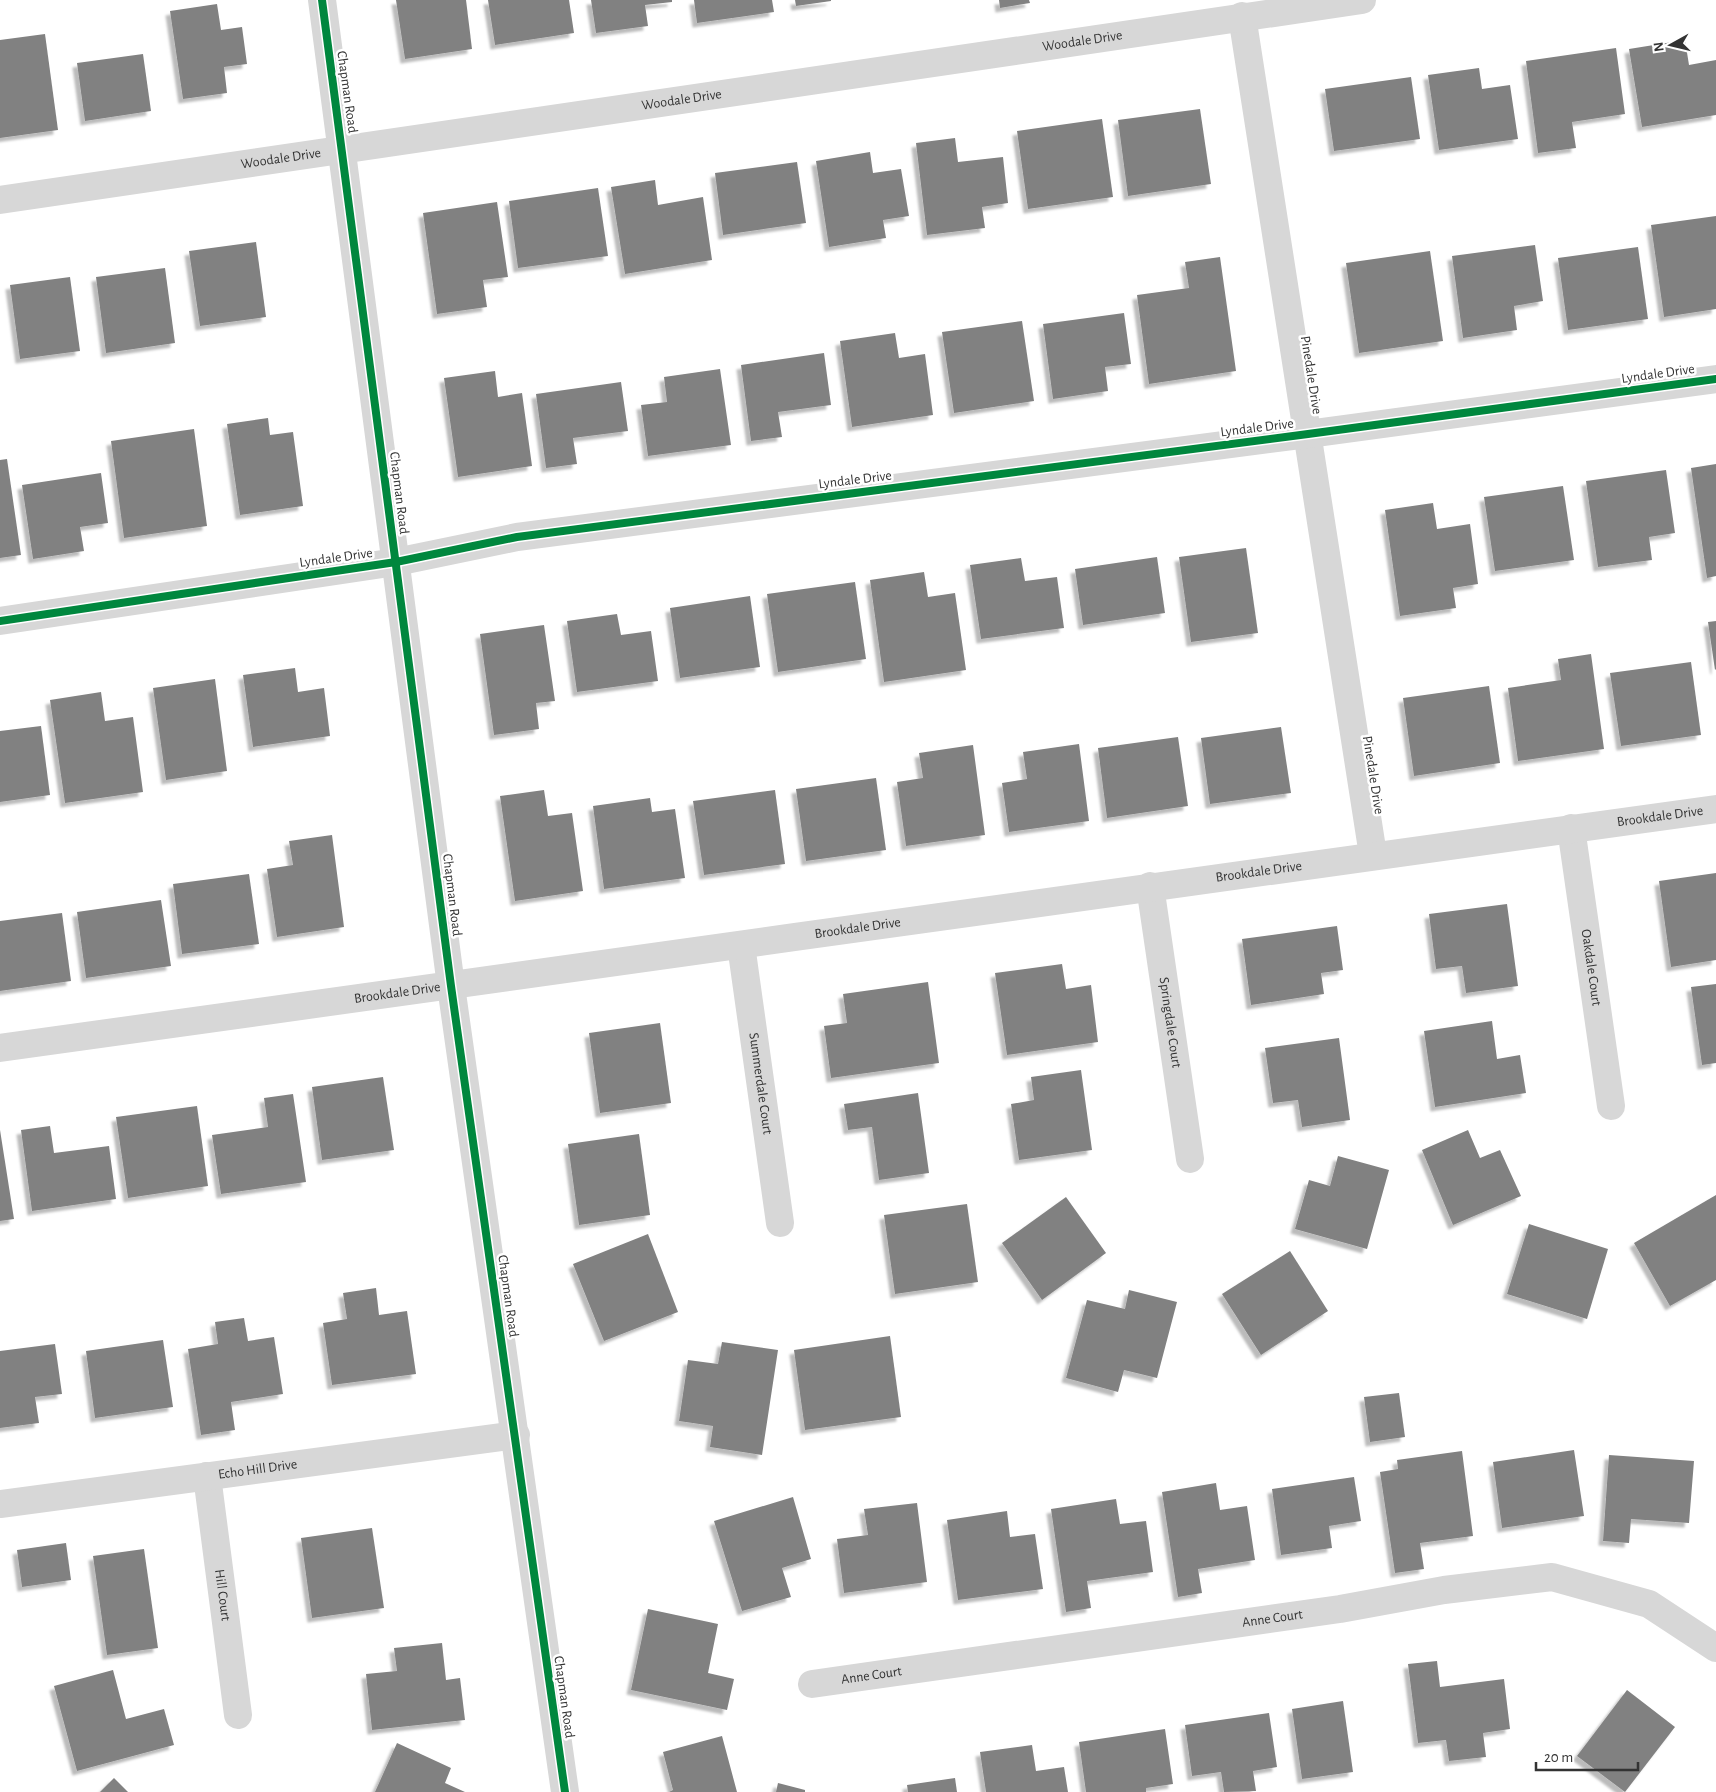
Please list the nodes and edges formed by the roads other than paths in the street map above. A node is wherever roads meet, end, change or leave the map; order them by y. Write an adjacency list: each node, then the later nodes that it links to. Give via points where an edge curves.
1 (322, 0): 4 (street, Chapman Road)
2 (1362, 0): 3 (street, Woodale Drive)
3 (1242, 16): 4 (street, Woodale Drive); 7 (street, Pinedale Drive)
4 (342, 150): 5 (street, Woodale Drive); 8 (street, Chapman Road)
5 (0, 200)
6 (1716, 379): 7 (street, Lyndale Drive)
7 (1308, 434): 8 (street, Lyndale Drive, via 517,537); 12 (street, Pinedale Drive)
8 (396, 562): 9 (street, Lyndale Drive); 15 (street, Chapman Road)
9 (0, 621)
10 (1716, 809): 11 (street, Brookdale Drive)
11 (1571, 828): 12 (street, Brookdale Drive); 17 (street, Oakdale Court)
12 (1373, 855): 13 (street, Brookdale Drive)
13 (1150, 886): 14 (street, Brookdale Drive); 18 (street, Springdale Court)
14 (741, 945): 15 (street, Brookdale Drive); 19 (street, Summerdale Court)
15 (451, 986): 16 (street, Brookdale Drive); 20 (street, Chapman Road)
16 (0, 1048)
17 (1611, 1106)
18 (1190, 1159)
19 (780, 1223)
20 (516, 1435): 21 (street, Echo Hill Drive); 26 (street, Chapman Road)
21 (207, 1476): 22 (street, Echo Hill Drive); 25 (street, Hill Court)
22 (0, 1504)
23 (1716, 1648): 24 (street, Anne Court, via 1649,1604 1552,1577 1444,1590 1340,1609)
24 (812, 1684)
25 (238, 1715)
26 (565, 1792)

